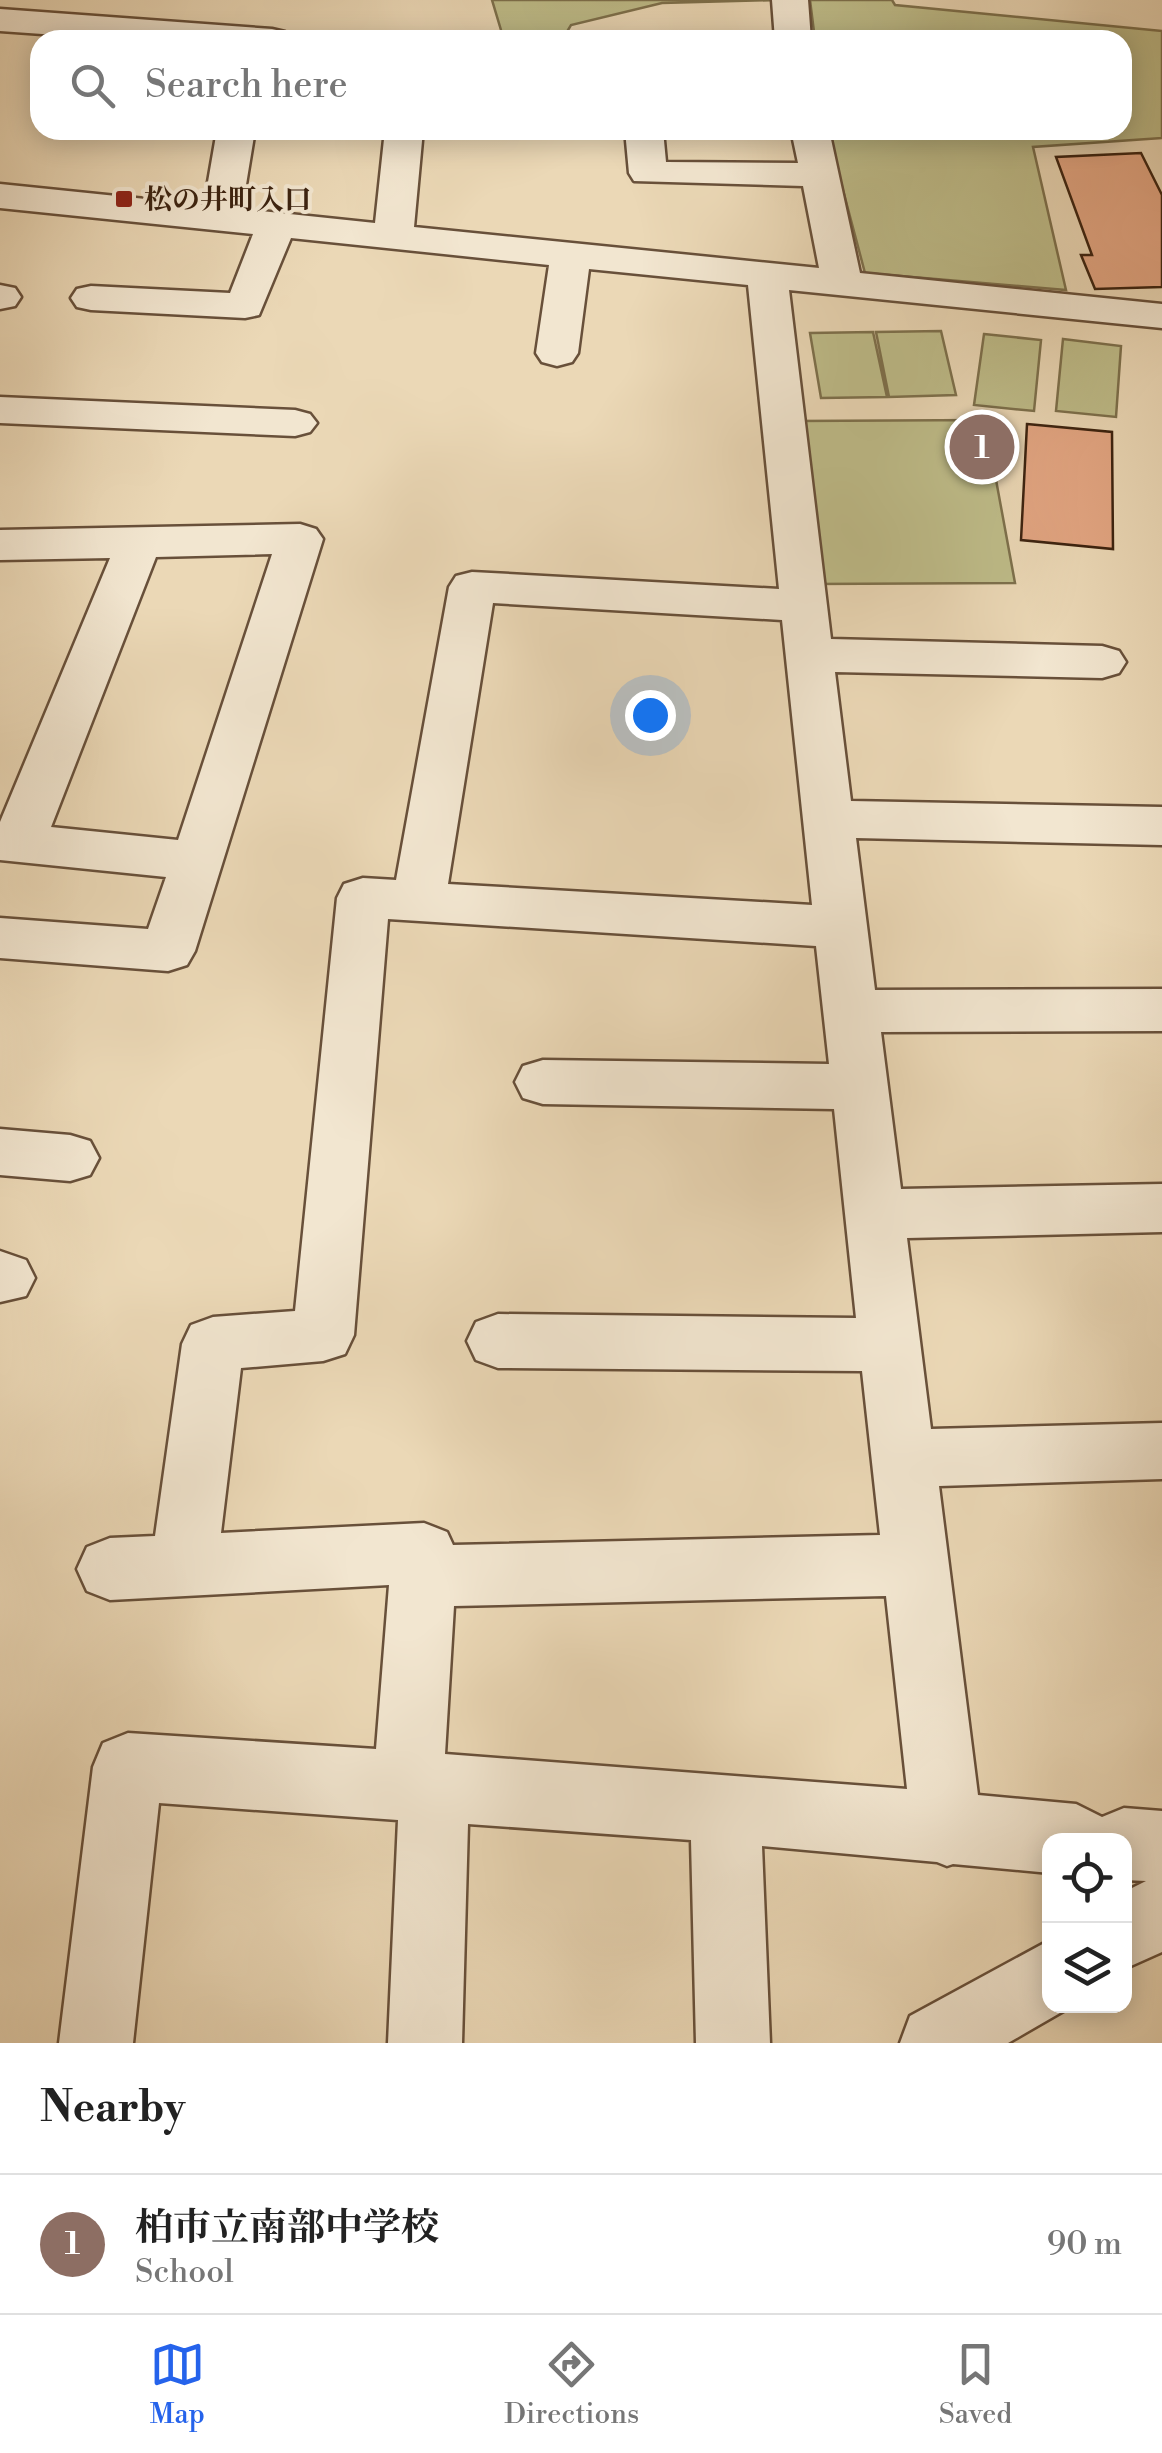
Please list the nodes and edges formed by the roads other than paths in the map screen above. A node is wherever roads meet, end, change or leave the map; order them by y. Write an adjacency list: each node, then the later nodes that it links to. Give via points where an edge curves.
1 (790, 0): 5 (street)
2 (104, 14): 3 (street); 4 (street)
3 (0, 20)
4 (203, 30)
5 (793, 30)
6 (234, 140): 12 (street)
7 (403, 140): 14 (street)
8 (645, 140): 10 (street, via 648,173)
9 (812, 140): 10 (street)
10 (819, 175): 17 (street)
11 (0, 196): 12 (street)
12 (221, 218): 13 (street)
13 (277, 224): 14 (street); 18 (street, via 245,306)
14 (394, 234): 15 (street)
15 (572, 253): 16 (street); 20 (street)
16 (767, 275): 17 (street); 25 (street)
17 (842, 282): 19 (street)
18 (91, 298)
19 (1162, 316)
20 (557, 353)
21 (0, 410): 22 (street)
22 (295, 423)
23 (139, 542): 24 (street); 29 (street); 30 (street, via 300,539)
24 (0, 546)
25 (805, 631): 26 (street); 27 (street); 31 (street, via 472,587)
26 (1102, 662)
27 (826, 819): 28 (street); 32 (street)
28 (1162, 826)
29 (9, 842): 30 (street)
30 (197, 860): 33 (street, via 168,950)
31 (419, 900): 32 (street); 46 (street, via 363,898 324,1335 213,1344)
32 (839, 927): 35 (street)
33 (0, 938)
34 (1162, 1010): 35 (street)
35 (849, 1011): 37 (street)
36 (543, 1082): 37 (street)
37 (858, 1087): 41 (street)
38 (0, 1152): 39 (street)
39 (70, 1158)
40 (1162, 1208): 41 (street)
41 (873, 1214): 43 (street)
42 (498, 1341): 43 (street)
43 (892, 1345): 45 (street)
44 (1162, 1451): 45 (street)
45 (904, 1458): 47 (street)
46 (184, 1565): 48 (street); 49 (street, via 424,1553)
47 (916, 1565): 49 (street); 52 (street)
48 (110, 1569)
49 (422, 1576): 50 (street)
50 (420, 1787): 51 (street); 59 (street, via 128,1767); 60 (street)
51 (725, 1807): 52 (street); 61 (street)
52 (947, 1831): 53 (street)
53 (1042, 1838)
54 (1132, 1845): 55 (street)
55 (1162, 1847)
56 (1162, 1911): 57 (street)
57 (1132, 1928)
58 (1042, 1982): 62 (street)
59 (96, 2043)
60 (425, 2043)
61 (733, 2043)
62 (937, 2043)

